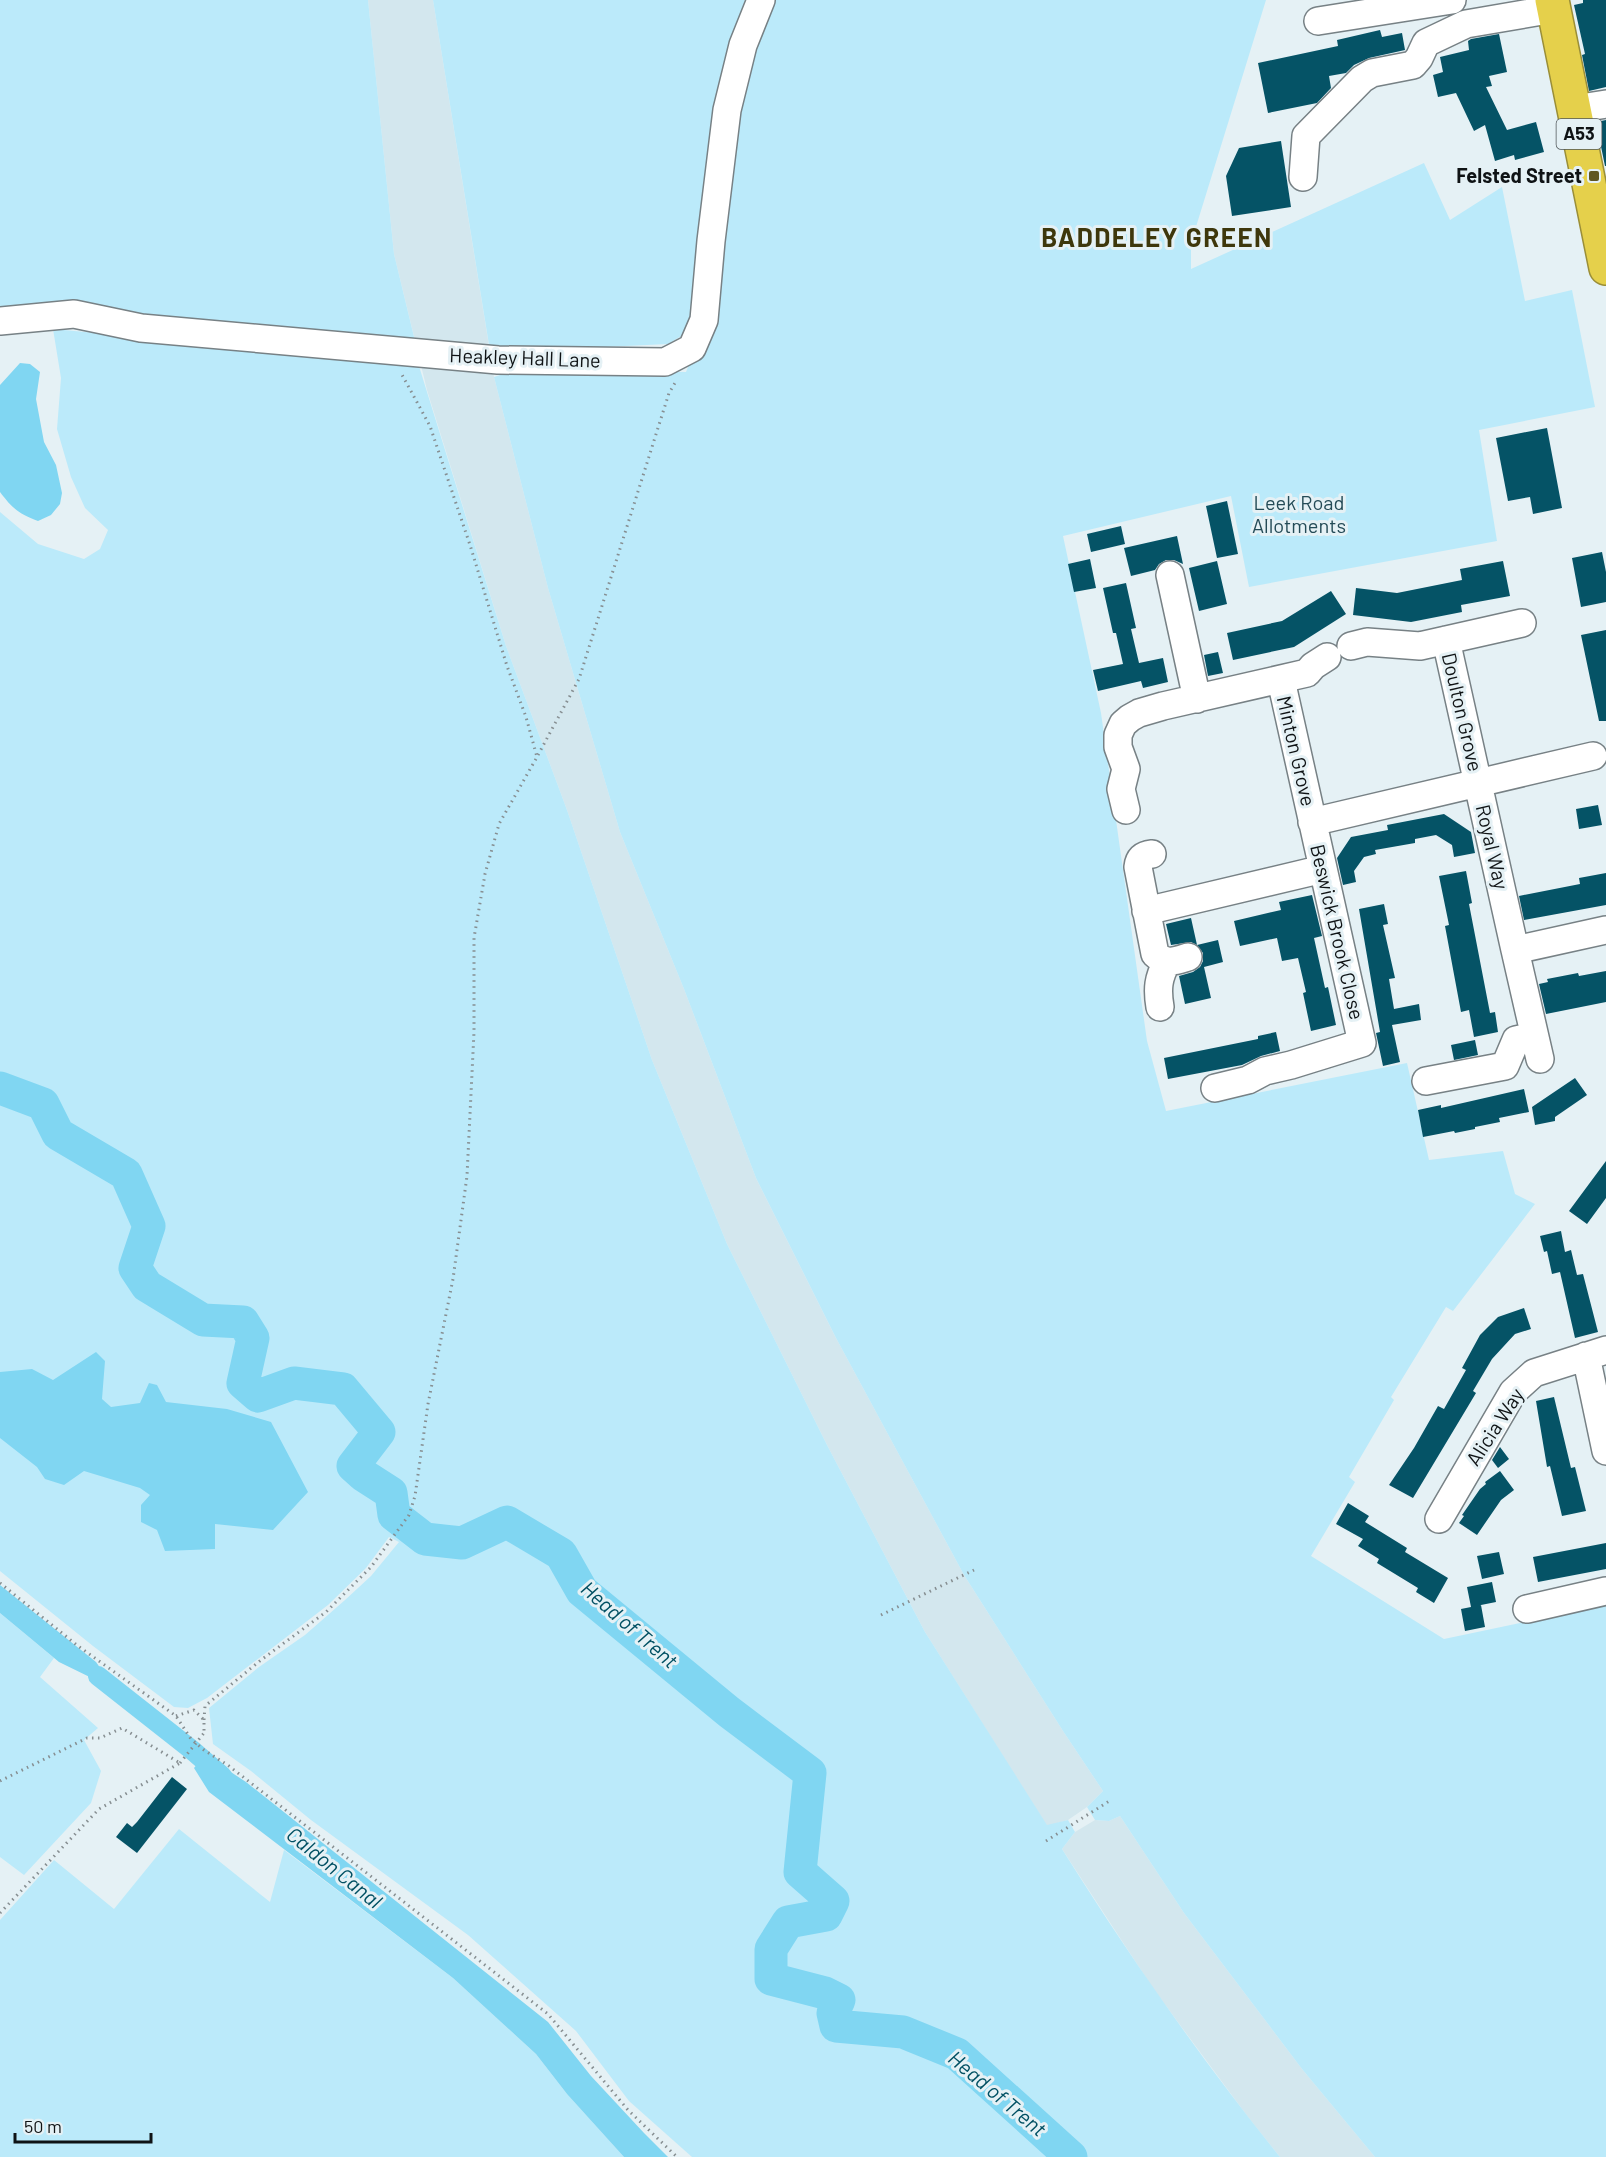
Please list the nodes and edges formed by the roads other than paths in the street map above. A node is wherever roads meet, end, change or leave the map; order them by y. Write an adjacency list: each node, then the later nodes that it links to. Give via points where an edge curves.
1 (761, 0): 9 (street, Heakley Hall Lane, via 743,45 727,110 704,320 692,348 665,362 498,360 141,328 74,314)
2 (1452, 0): 4 (street)
3 (1553, 4): 6 (highway, A53); 7 (street, via 1466,24 1426,43 1413,65 1372,73 1306,136)
4 (1318, 21)
5 (1606, 104): 6 (street)
6 (1574, 110): 8 (highway, A53)
7 (1303, 177)
8 (1606, 268)
9 (0, 321)
10 (1170, 575): 14 (street)
11 (1522, 622): 12 (street)
12 (1446, 640): 13 (street, Minton Grove, via 1420,646 1367,642); 16 (street, Doulton Grove)
13 (1281, 680): 14 (street, Minton Grove); 18 (street, Minton Grove)
14 (1197, 699): 17 (street, Minton Grove, via 1139,713 1123,724 1118,747 1126,769 1121,789)
15 (1593, 756): 16 (street)
16 (1478, 784): 18 (street, Royal Way); 23 (street, Royal Way)
17 (1126, 810)
18 (1312, 822): 20 (street, Beswick Brook Close)
19 (1152, 854): 21 (street, via 1138,861)
20 (1323, 869): 21 (street); 26 (street, Beswick Brook Close, via 1362,1043)
21 (1146, 911): 24 (street, via 1155,954 1161,959 1178,959 1158,979)
22 (1606, 930): 23 (street)
23 (1515, 950): 25 (street, Royal Way, via 1530,1045 1505,1066)
24 (1160, 1007)
25 (1426, 1081)
26 (1215, 1088)
27 (1596, 1353): 28 (street); 29 (street, Alicia Way, via 1534,1373 1513,1392)
28 (1606, 1451)
29 (1439, 1519)
30 (1606, 1591): 31 (street)
31 (1527, 1609)

